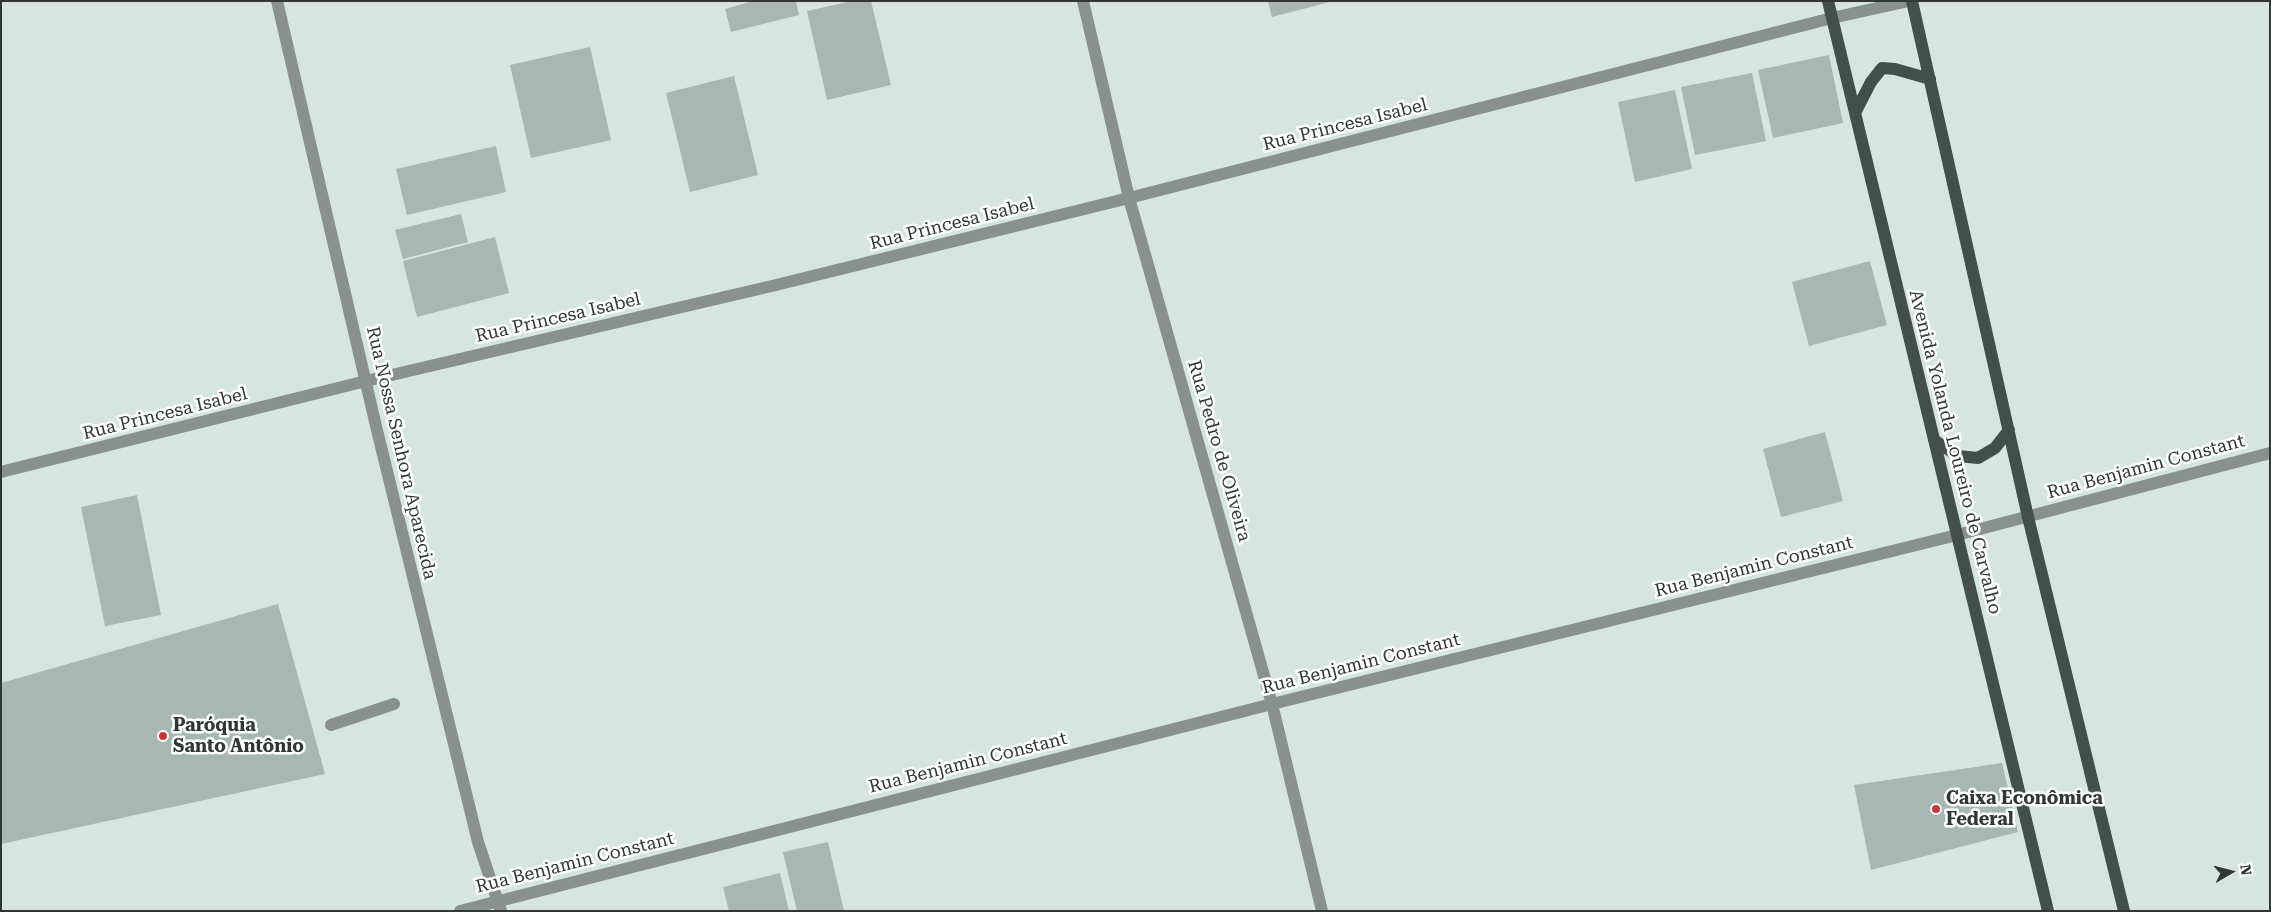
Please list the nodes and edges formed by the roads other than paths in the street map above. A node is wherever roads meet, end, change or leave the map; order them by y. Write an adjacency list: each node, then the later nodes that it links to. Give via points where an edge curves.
1 (277, 1): 9 (street, Rua Nossa Senhora Aparecida)
2 (1083, 1): 8 (street, Rua Pedro de Oliveira)
3 (1828, 1): 5 (main road, Avenida Yolanda Loureiro de Carvalho)
4 (1911, 1): 5 (street, Rua Princesa Isabel); 6 (main road)
5 (1832, 18): 7 (main road, Avenida Yolanda Loureiro de Carvalho); 8 (street, Rua Princesa Isabel)
6 (1930, 79): 7 (main road, via 1882,68); 10 (main road)
7 (1855, 113): 11 (main road, Avenida Yolanda Loureiro de Carvalho)
8 (1129, 198): 9 (street, Rua Princesa Isabel); 17 (street, Rua Pedro de Oliveira)
9 (366, 381): 13 (street, Rua Princesa Isabel); 19 (street, Rua Nossa Senhora Aparecida, via 478,842)
10 (2009, 430): 11 (main road, via 1995,448 1978,458 1958,456); 14 (main road)
11 (1934, 440): 15 (main road, Avenida Yolanda Loureiro de Carvalho)
12 (2270, 453): 14 (street, Rua Benjamin Constant)
13 (1, 472)
14 (2028, 517): 15 (street, Rua Benjamin Constant); 23 (main road)
15 (1957, 535): 17 (street, Rua Benjamin Constant); 22 (main road, Avenida Yolanda Loureiro de Carvalho)
16 (394, 704): 18 (street)
17 (1272, 704): 19 (street, Rua Benjamin Constant); 21 (street, Rua Pedro de Oliveira)
18 (331, 724)
19 (500, 906): 20 (street, Rua Benjamin Constant)
20 (460, 911)
21 (1322, 911)
22 (2048, 911)
23 (2124, 911)

